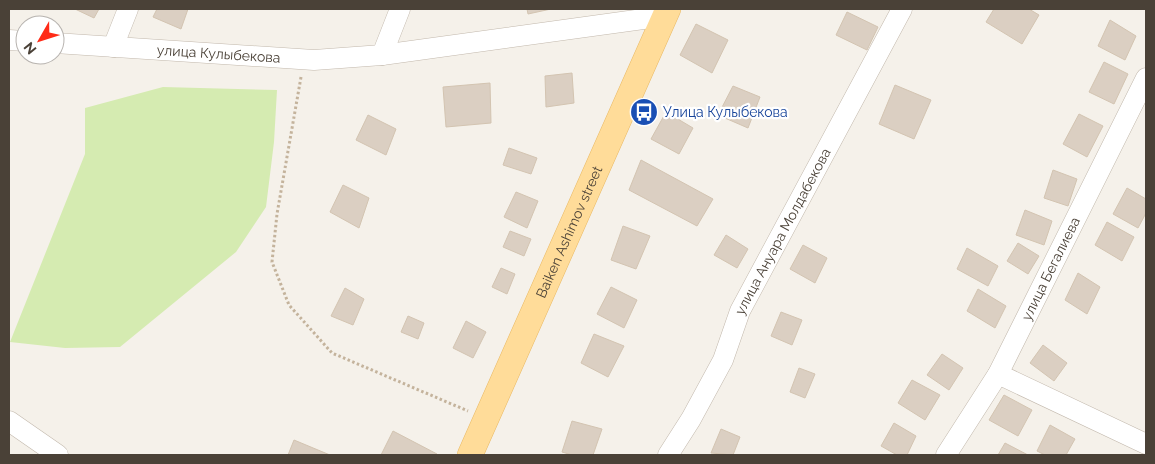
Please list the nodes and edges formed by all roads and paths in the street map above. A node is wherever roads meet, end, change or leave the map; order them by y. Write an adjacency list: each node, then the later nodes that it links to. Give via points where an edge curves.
1 (128, 9): 6 (street)
2 (400, 9): 7 (street)
3 (902, 9): 16 (street, улица Ануара Молдабекова, via 740,311 723,360 692,419)
4 (666, 13): 7 (street, улица Кулыбекова); 11 (main road, Baiken Ashimov street)
5 (65, 44): 6 (street, улица Кулыбекова)
6 (113, 46): 8 (street, улица Кулыбекова)
7 (382, 55): 8 (street, улица Кулыбекова)
8 (304, 59): 11 (path, via 277,214 272,262 288,305 332,353)
9 (1146, 78): 10 (street, улица Бегалиева)
10 (998, 374): 13 (street); 17 (street, улица Бегалиева)
11 (485, 419): 15 (main road, Baiken Ashimov street)
12 (9, 421): 14 (street)
13 (1146, 444)
14 (58, 455)
15 (470, 455)
16 (668, 455)
17 (946, 455)

